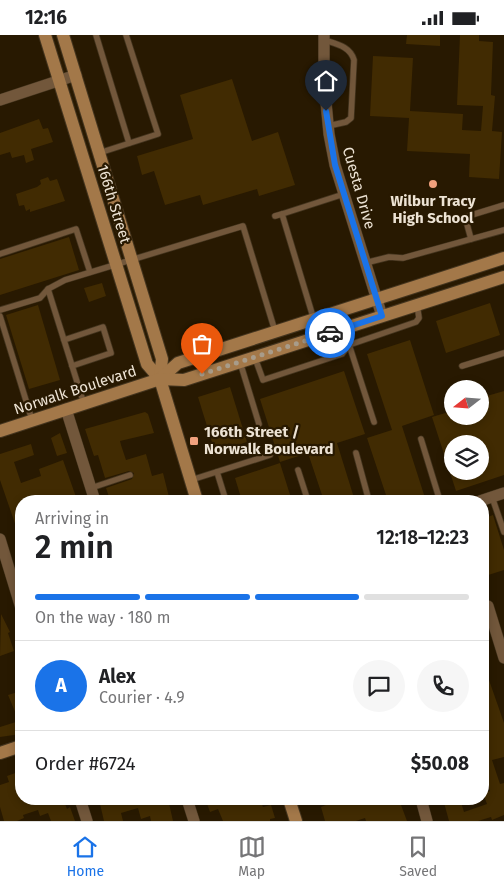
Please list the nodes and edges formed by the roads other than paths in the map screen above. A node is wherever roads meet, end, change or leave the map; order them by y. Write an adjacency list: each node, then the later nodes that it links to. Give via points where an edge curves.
1 (45, 35): 7 (street, 166th Street)
2 (63, 35): 6 (street, 166th Street)
3 (96, 35): 10 (lane)
4 (126, 35): 10 (lane, via 158,134)
5 (324, 37): 9 (street, Cuesta Drive); 9 (lane, via 347,49 354,60 351,118)
6 (76, 75): 7 (street); 11 (street, 166th Street)
7 (59, 81): 8 (street); 21 (street, 166th Street)
8 (0, 100)
9 (328, 126): 12 (street, Cuesta Drive)
10 (129, 143): 11 (lane)
11 (99, 153): 19 (street, 166th Street)
12 (344, 194): 14 (lane); 22 (street, Cuesta Drive)
13 (504, 205): 17 (lane, via 465,217)
14 (282, 214): 15 (lane); 31 (lane)
15 (275, 216)
16 (504, 230): 17 (lane)
17 (471, 239): 22 (lane, via 403,258 389,257)
18 (0, 254): 23 (lane, via 76,229)
19 (132, 258): 21 (lane); 33 (lane, via 245,225); 41 (street, 166th Street, via 162,359)
20 (504, 258): 26 (street, Norwalk Boulevard)
21 (116, 263): 23 (lane); 41 (street, 166th Street, via 147,364)
22 (365, 263): 26 (street, Cuesta Drive)
23 (90, 272): 25 (lane)
24 (504, 277): 27 (street, Norwalk Boulevard)
25 (48, 289): 28 (lane, via 40,298); 34 (lane)
26 (376, 299): 30 (street, Cuesta Drive); 31 (street, Norwalk Boulevard)
27 (417, 304): 30 (street, Norwalk Boulevard); 35 (lane, via 419,318 416,321)
28 (0, 309)
29 (0, 315): 44 (lane)
30 (382, 316): 32 (street, Norwalk Boulevard)
31 (314, 319): 33 (street, Norwalk Boulevard)
32 (344, 328): 35 (lane); 37 (street, Norwalk Boulevard)
33 (276, 332): 41 (street, Norwalk Boulevard, via 178,363)
34 (64, 339): 39 (lane); 39 (lane, via 103,327 111,353)
35 (349, 345): 37 (lane, via 342,354 263,380); 45 (lane)
36 (504, 353): 40 (lane)
37 (255, 357): 38 (street, Norwalk Boulevard)
38 (240, 362): 41 (street, Norwalk Boulevard, via 184,380); 46 (lane)
39 (72, 366): 42 (lane)
40 (462, 366)
41 (160, 379): 42 (street, Norwalk Boulevard); 54 (street, 166th Street)
42 (84, 404): 43 (street, Norwalk Boulevard)
43 (66, 409): 44 (street, Norwalk Boulevard); 55 (street)
44 (32, 421): 47 (street, Norwalk Boulevard)
45 (374, 422)
46 (259, 424)
47 (0, 431)
48 (421, 439): 62 (lane)
49 (356, 453): 61 (lane)
50 (270, 455): 52 (lane)
51 (298, 470): 60 (lane)
52 (217, 472): 54 (lane); 59 (lane)
53 (130, 475): 55 (lane)
54 (191, 480): 58 (street, 166th Street)
55 (91, 488): 57 (street)
56 (504, 493): 63 (street)
57 (93, 495)
58 (196, 495)
59 (224, 495)
60 (306, 495)
61 (367, 495)
62 (438, 495)
63 (492, 497): 64 (street); 65 (lane)
64 (489, 498)
65 (504, 532)
66 (0, 539): 67 (street)
67 (15, 588)
68 (489, 609): 69 (street)
69 (504, 658)
70 (15, 748): 71 (street)
71 (0, 753)
72 (82, 805): 76 (street)
73 (189, 805): 77 (street)
74 (291, 805): 78 (street)
75 (422, 805): 79 (street)
76 (87, 821)
77 (194, 821)
78 (296, 821)
79 (427, 821)

